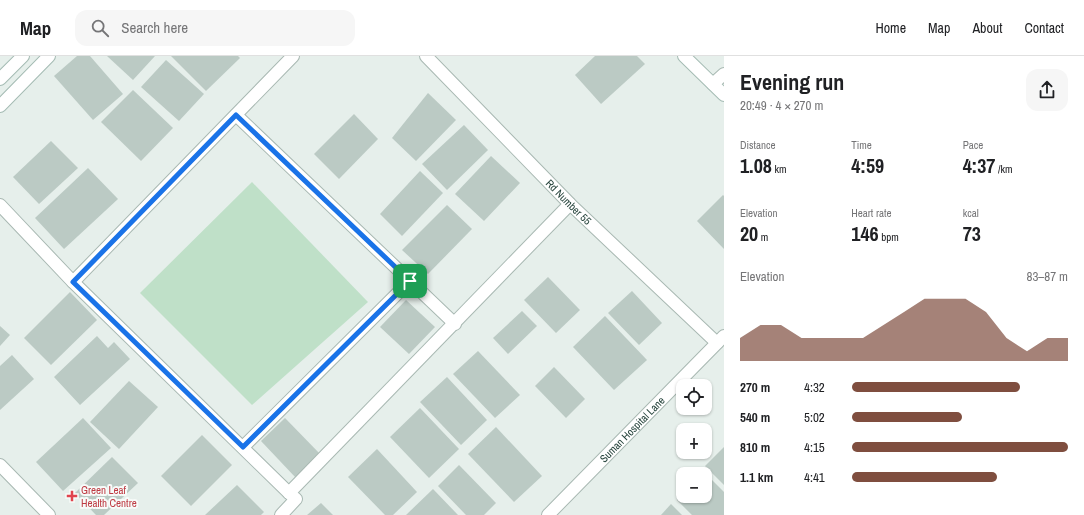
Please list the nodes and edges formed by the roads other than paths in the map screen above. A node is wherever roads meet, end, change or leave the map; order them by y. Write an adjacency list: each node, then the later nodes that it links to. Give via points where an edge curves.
1 (23, 56): 7 (street)
2 (49, 56): 10 (street)
3 (293, 56): 11 (street)
4 (426, 56): 12 (street, Rd Number 55)
5 (684, 56): 8 (street)
6 (724, 74): 8 (street)
7 (0, 79)
8 (713, 84): 9 (street)
9 (724, 95)
10 (0, 106)
11 (236, 115): 14 (street); 15 (street)
12 (570, 204): 16 (street); 17 (street, Rd Number 55)
13 (0, 205): 15 (street)
14 (410, 281): 16 (street); 18 (street)
15 (73, 282): 18 (street)
16 (455, 324): 20 (street)
17 (720, 340): 23 (street, Suman Hospital Lane)
18 (243, 447): 20 (street)
19 (0, 465): 21 (street)
20 (289, 493): 22 (street, via 296,499)
21 (49, 515)
22 (281, 515)
23 (548, 515)

